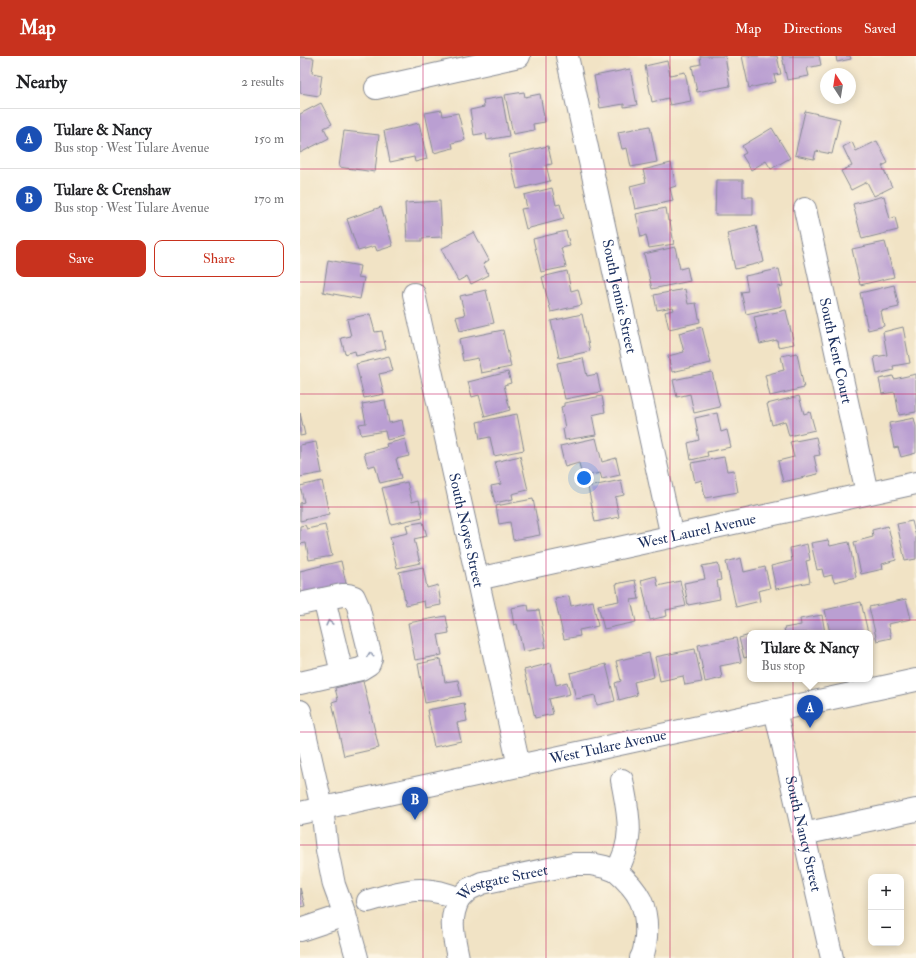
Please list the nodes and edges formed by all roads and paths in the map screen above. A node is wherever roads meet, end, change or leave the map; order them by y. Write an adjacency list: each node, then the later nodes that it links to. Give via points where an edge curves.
1 (519, 56): 3 (street)
2 (567, 56): 8 (street, South Jennie Street)
3 (376, 88)
4 (805, 209): 7 (street, South Kent Court)
5 (414, 294): 9 (street, South Noyes Street)
6 (916, 483): 7 (street, West Laurel Avenue)
7 (867, 493): 8 (street, West Laurel Avenue)
8 (672, 537): 9 (street, West Laurel Avenue)
9 (477, 579): 17 (street, South Noyes Street)
10 (324, 599): 11 (street); 12 (street, one-way to 10); 12 (street, one-way to 10, via 367,666 370,662 370,653 356,599 352,595)
11 (300, 604)
12 (342, 674): 14 (street)
13 (916, 680): 15 (street, West Tulare Avenue)
14 (300, 683)
15 (775, 710): 17 (street, West Tulare Avenue); 22 (street, South Nancy Street)
16 (300, 711): 19 (street)
17 (519, 766): 19 (street, West Tulare Avenue)
18 (622, 780): 23 (street, via 629,830 623,861)
19 (322, 808): 21 (street, West Tulare Avenue); 26 (street, via 334,885)
20 (916, 810): 22 (street)
21 (300, 813)
22 (803, 834): 31 (street, South Nancy Street)
23 (616, 871): 24 (street, Westgate Street, via 591,864 573,864 482,883); 30 (street, via 630,883 640,898 647,922 646,942)
24 (459, 899): 25 (street, Westgate Street, via 433,890 414,890); 29 (street, via 453,910 452,925)
25 (368, 901)
26 (345, 915): 27 (street); 28 (street)
27 (300, 930)
28 (357, 958)
29 (458, 958)
30 (641, 958)
31 (832, 958)

